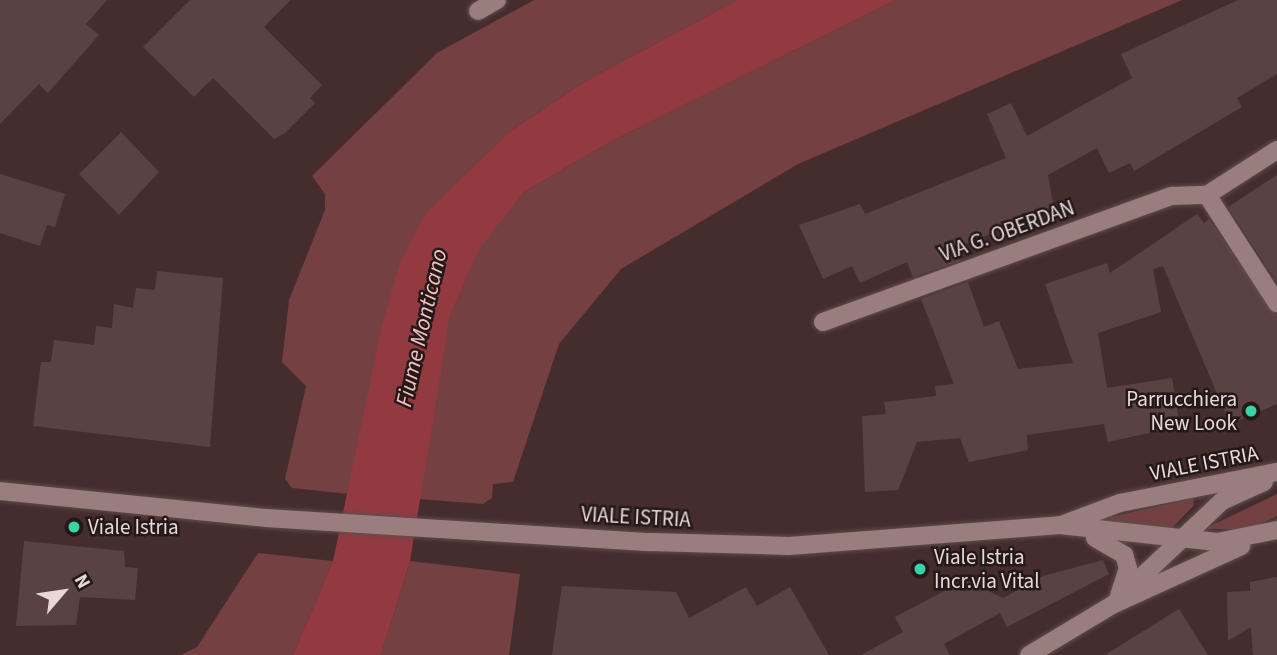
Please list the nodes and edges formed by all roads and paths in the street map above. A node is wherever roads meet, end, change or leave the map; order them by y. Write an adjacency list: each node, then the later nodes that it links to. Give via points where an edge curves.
1 (497, 0): 2 (street)
2 (478, 11)
3 (1277, 150): 4 (street)
4 (1207, 195): 5 (street); 6 (street, VIA G. OBERDAN, via 1171,196)
5 (1277, 303)
6 (824, 322)
7 (1277, 474): 9 (street, VIALE ISTRIA, via 1120,503); 11 (street, VIALE ISTRIA, via 1222,501)
8 (0, 491): 9 (street, VIALE ISTRIA, via 281,519 789,546)
9 (1060, 525): 11 (street, VIALE ISTRIA); 12 (street, via 1115,545 1124,555 1124,586)
10 (1277, 531): 11 (street, VIALE ISTRIA, via 1217,542); 12 (street)
11 (1177, 539): 12 (street)
12 (1114, 604): 13 (street)
13 (1029, 655)

